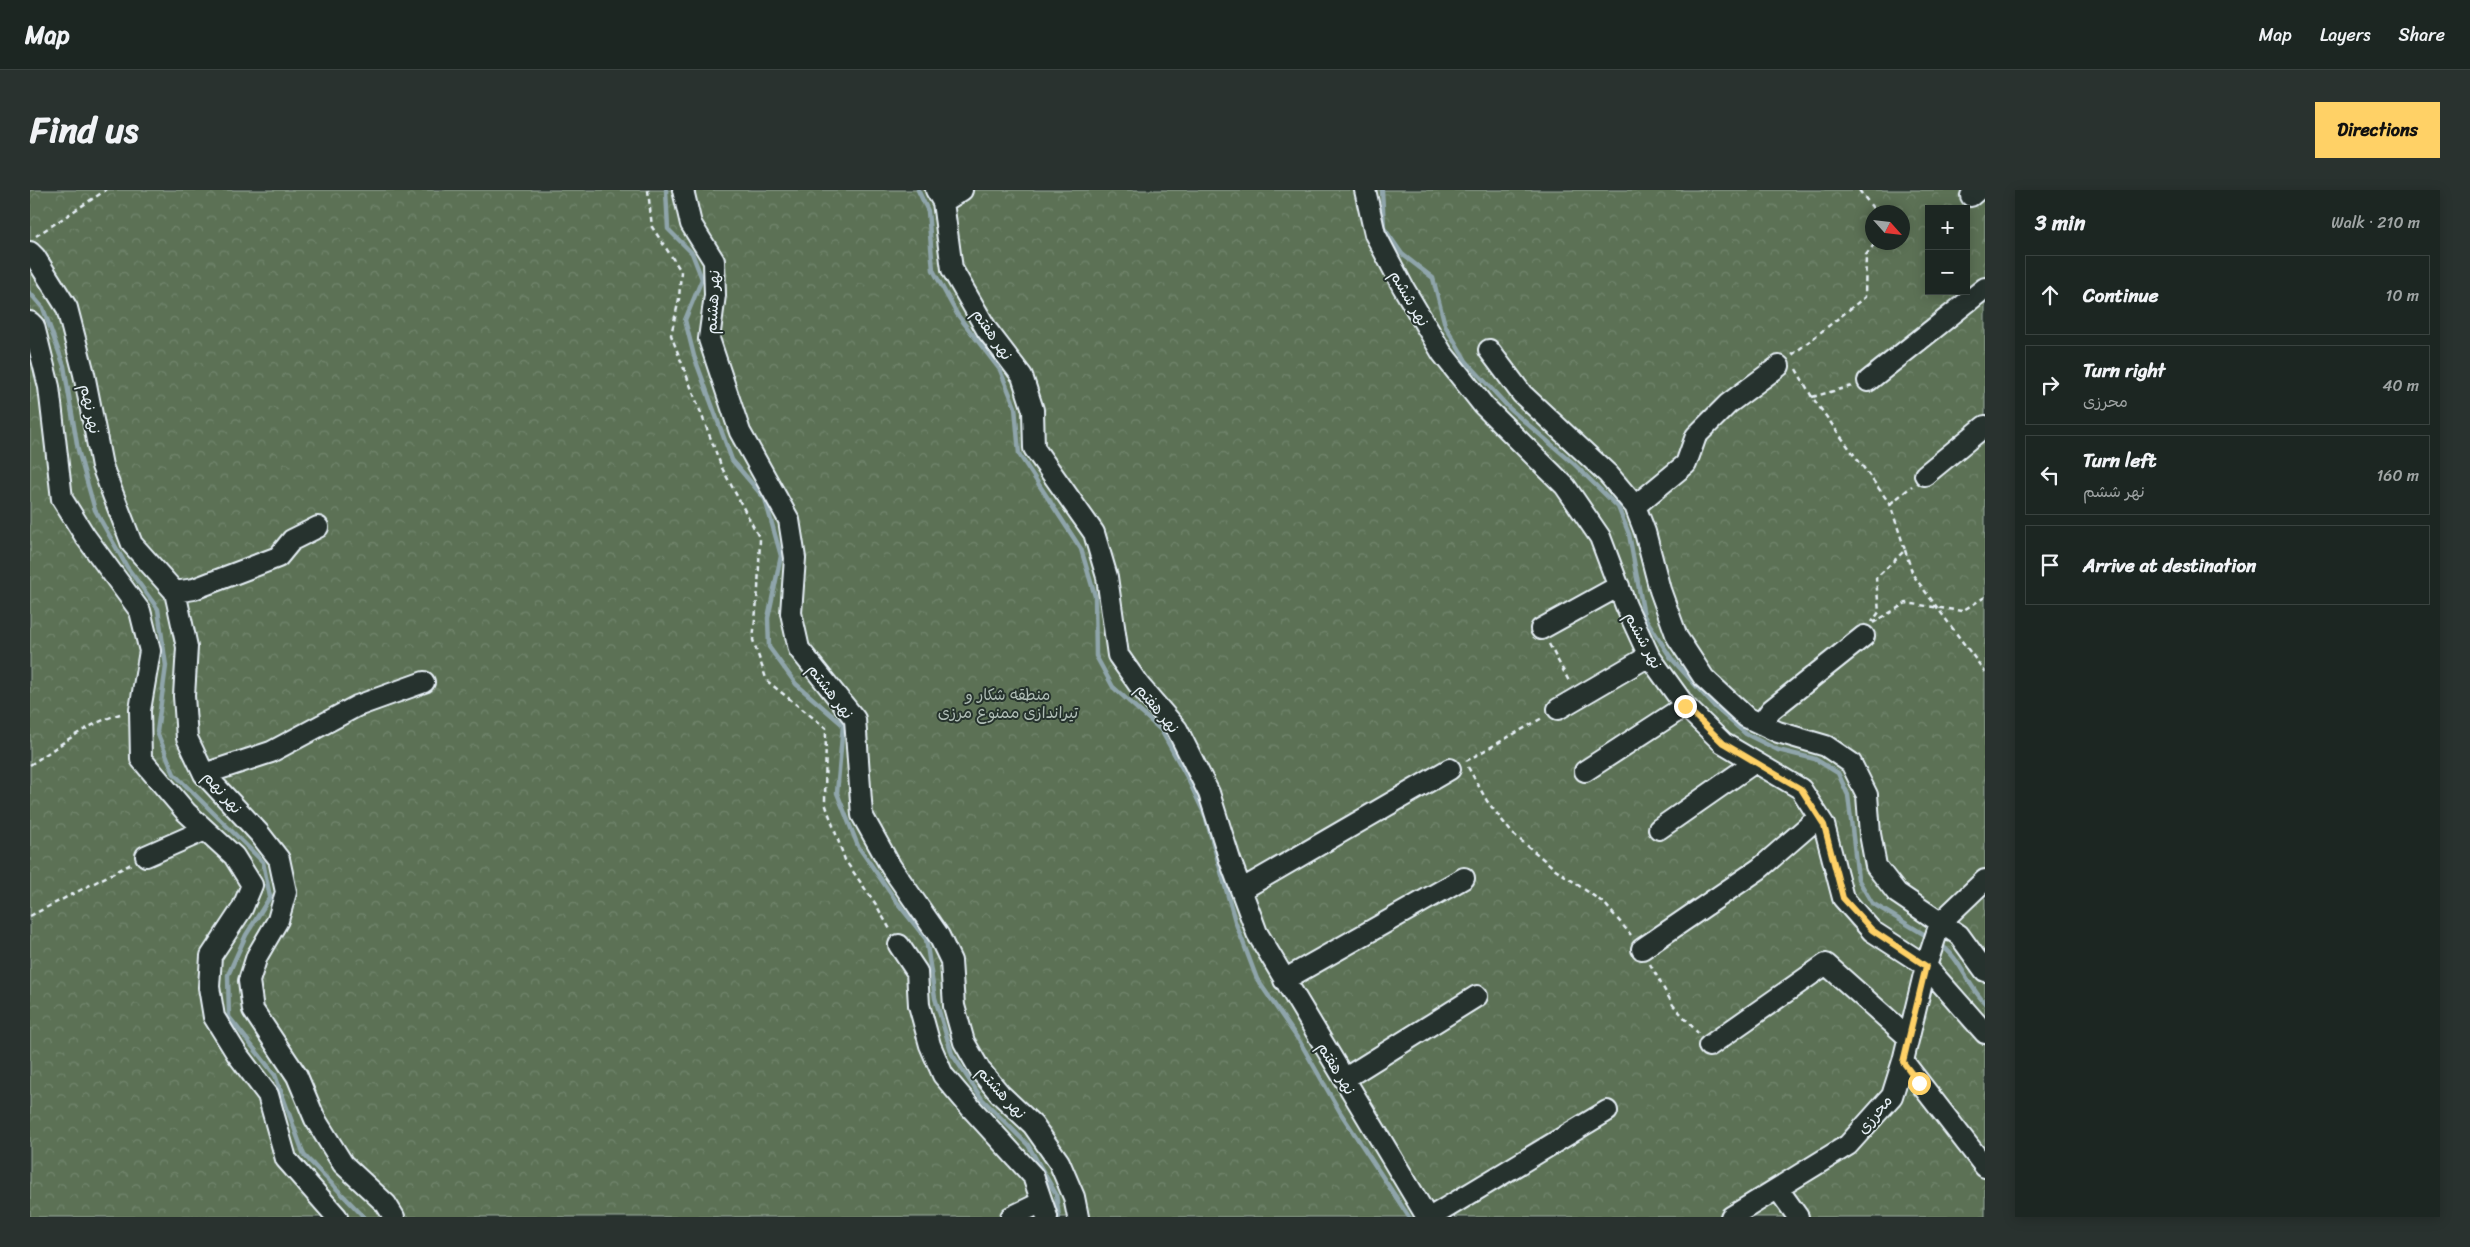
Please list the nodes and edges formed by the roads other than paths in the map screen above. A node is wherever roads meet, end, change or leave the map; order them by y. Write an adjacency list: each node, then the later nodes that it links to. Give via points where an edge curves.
1 (683, 190): 54 (street, نهر هشتم, via 690,224 714,261 715,296 709,339 740,432 788,520 795,558 790,614 799,649 855,718 862,815 891,867 939,936 952,961 954,1006 964,1042 980,1070 1033,1125 1059,1162 1074,1197)
2 (962, 190): 4 (street)
3 (1365, 190): 15 (street, نهر ششم, via 1376,234 1442,353 1484,406 1565,486 1600,537)
4 (940, 196): 34 (street, نهر هفتم, via 952,269 987,330 1022,376 1033,410 1034,448 1094,533 1107,576 1118,655 1139,685 1177,728 1209,793)
5 (30, 252): 16 (street, نهر نهم, via 67,308 102,466 132,544)
6 (1985, 288): 10 (street)
7 (30, 322): 30 (street, via 34,326 49,387 62,499 140,611 150,651 140,710 141,760)
8 (1489, 350): 13 (street, via 1522,394 1608,474)
9 (1784, 362): 13 (street, via 1728,404 1696,436 1686,464)
10 (1868, 381)
11 (1985, 426): 12 (street)
12 (1924, 475)
13 (1635, 506): 23 (street, via 1677,638 1704,678 1746,717)
14 (318, 527): 16 (street, via 292,540 278,556 194,589)
15 (1619, 586): 17 (street); 19 (street, نهر ششم)
16 (175, 592): 27 (street, نهر نهم, via 187,647 184,696 187,738)
17 (1541, 629)
18 (1868, 630): 23 (street, via 1771,710)
19 (1649, 656): 21 (street, نهر ششم); 22 (street)
20 (424, 682): 27 (street, via 357,706 271,752)
21 (1685, 706): 24 (street, نهر ششم, via 1723,743); 26 (street)
22 (1558, 709)
23 (1761, 724): 35 (street, via 1826,746 1851,763 1867,795 1876,866 1897,893)
24 (1755, 762): 28 (street, نهر ششم, via 1801,789); 29 (street)
25 (1457, 765): 34 (street)
26 (1585, 771)
27 (204, 774): 52 (street, نهر نهم, via 279,859 286,892 278,920 257,956 249,982 253,1010 297,1076 315,1119 343,1164 386,1204)
28 (1819, 817): 37 (street, via 1759,869); 38 (street, نهر ششم, via 1824,825 1843,898 1872,930)
29 (1659, 829)
30 (204, 830): 31 (street); 51 (street, via 234,856 252,885 242,909 211,956 209,987 214,1017 268,1095 286,1159)
31 (146, 856)
32 (1464, 878): 40 (street)
33 (1985, 880): 35 (street, محرزی)
34 (1241, 890): 40 (street, نهر هفتم, via 1257,933)
35 (1939, 927): 38 (street, محرزی); 39 (street, via 1959,934)
36 (899, 946): 50 (street, via 917,972 919,1005 930,1045 943,1075 1033,1176)
37 (1642, 949)
38 (1928, 960): 42 (street, نهر ششم); 43 (street, محرزی)
39 (1985, 971)
40 (1284, 980): 46 (street, نهر هفتم)
41 (1477, 996): 46 (street)
42 (1985, 1033)
43 (1908, 1037): 44 (street, via 1826,964); 45 (street, محرزی)
44 (1709, 1046)
45 (1903, 1062): 48 (street); 49 (street, محرزی, via 1892,1096 1848,1145)
46 (1344, 1079): 55 (street, نهر هفتم)
47 (1607, 1111): 56 (street)
48 (1985, 1167)
49 (1778, 1189): 57 (street, محرزی); 58 (street)
50 (1045, 1210): 53 (street)
51 (337, 1217)
52 (394, 1217)
53 (1011, 1217)
54 (1078, 1217)
55 (1427, 1217)
56 (1431, 1217)
57 (1731, 1217)
58 (1798, 1217)

